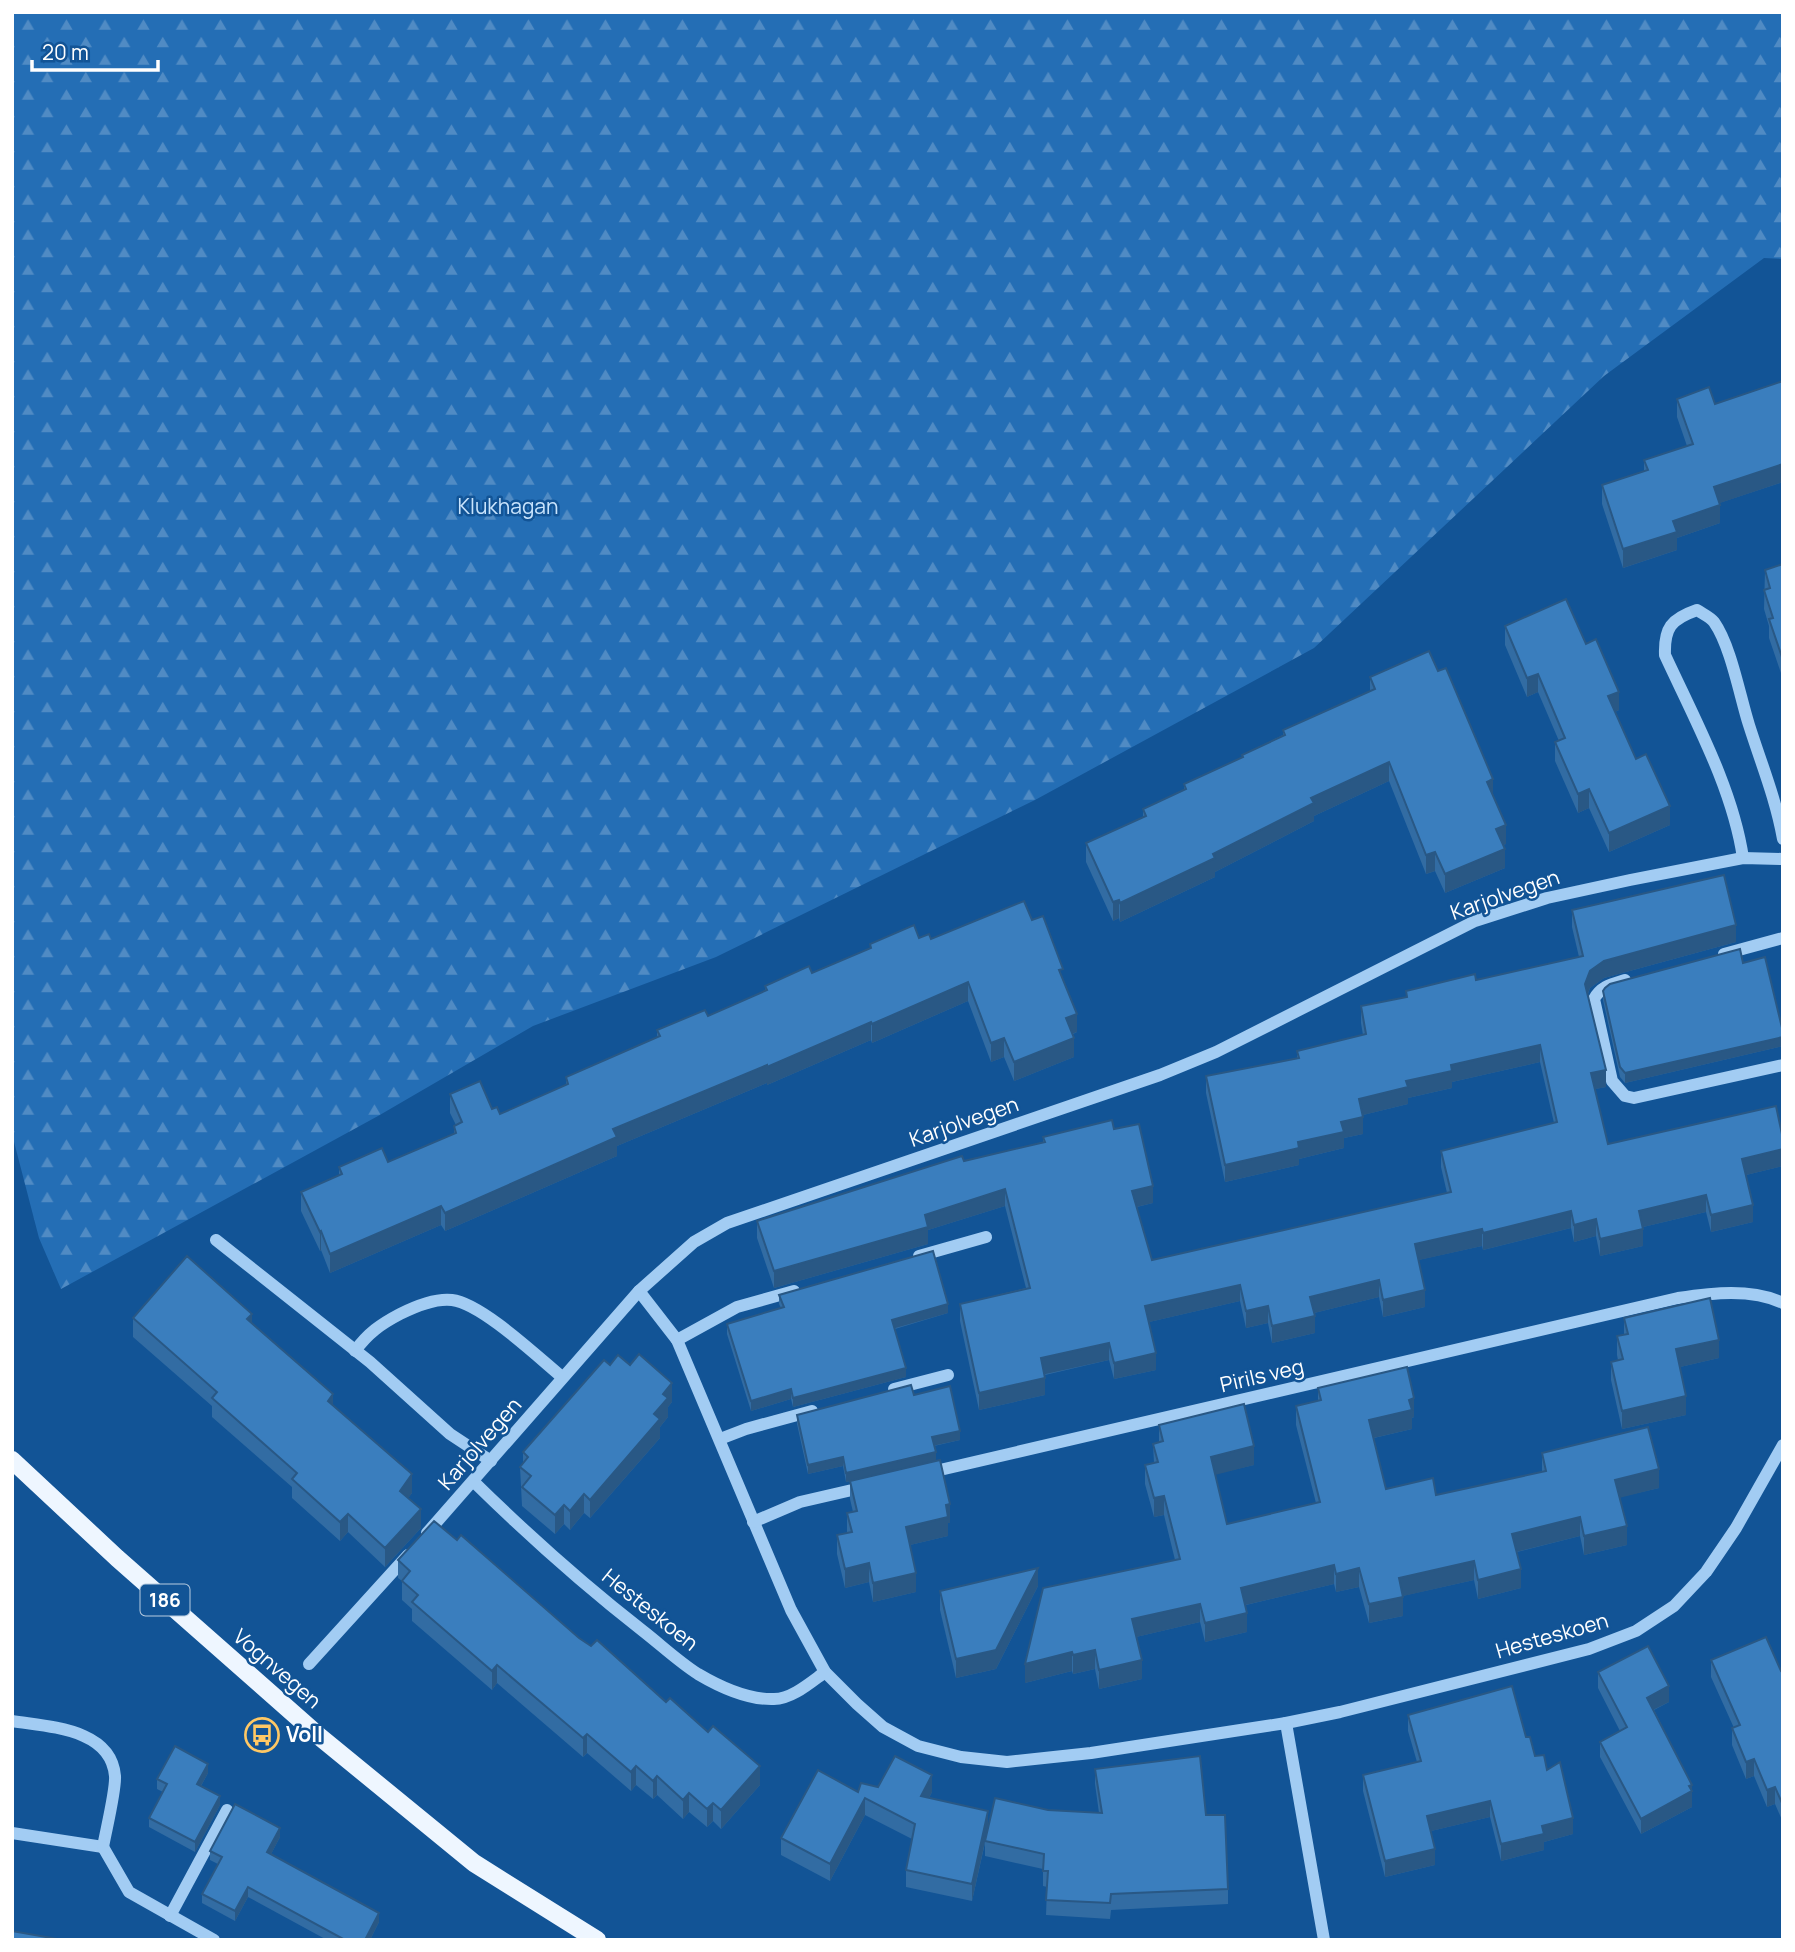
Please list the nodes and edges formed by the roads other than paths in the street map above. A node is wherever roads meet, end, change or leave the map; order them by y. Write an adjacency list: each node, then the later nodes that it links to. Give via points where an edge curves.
1 (1783, 839): 2 (street, via 1734,668 1716,625 1697,610 1684,614 1665,637 1665,655 1714,764)
2 (1743, 858): 3 (street, Karjolvegen); 12 (street, Karjolvegen, via 1547,898 1475,921 1228,1046 1171,1070 727,1223 694,1242)
3 (1783, 859)
4 (1783, 938): 5 (street)
5 (1707, 959)
6 (1644, 975): 7 (street, via 1606,986 1594,999 1612,1081 1625,1096 1634,1098)
7 (1783, 1065)
8 (986, 1237): 10 (street)
9 (216, 1240): 15 (street)
10 (907, 1259)
11 (803, 1289): 14 (street, via 737,1307)
12 (639, 1291): 14 (street, Hesteskoen); 17 (street, Karjolvegen)
13 (1783, 1303): 24 (street, Pirils veg, via 1770,1297 1715,1292 1678,1298)
14 (677, 1340): 20 (street, Hesteskoen)
15 (355, 1351): 17 (street, via 366,1335 411,1308 454,1300 501,1327); 23 (street, via 450,1434)
16 (948, 1375): 18 (street)
17 (562, 1377): 23 (street, Karjolvegen)
18 (881, 1393)
19 (827, 1407): 20 (street)
20 (720, 1439): 27 (street, Hesteskoen)
21 (1783, 1445): 31 (street, Hesteskoen, via 1706,1573 1674,1606 1636,1631 1589,1649)
22 (12, 1460): 37 (main road, Vognvegen / 186, via 320,1737 474,1863)
23 (491, 1461): 25 (street, Karjolvegen)
24 (909, 1477)
25 (474, 1482): 28 (street, Karjolvegen); 29 (street, Hesteskoen, via 623,1615 697,1673 724,1688 778,1700)
26 (882, 1484): 27 (street, via 800,1502)
27 (753, 1522): 29 (street, Hesteskoen, via 791,1610)
28 (309, 1664)
29 (825, 1672): 31 (street, Hesteskoen, via 883,1727 918,1746 961,1757 1007,1762)
30 (12, 1721): 34 (street, via 82,1733 106,1752 115,1776)
31 (1286, 1723): 38 (street)
32 (227, 1810): 35 (street)
33 (12, 1833): 34 (street)
34 (103, 1847): 35 (street, via 129,1892)
35 (170, 1916): 36 (street)
36 (214, 1940)
37 (597, 1940)
38 (1324, 1940)

